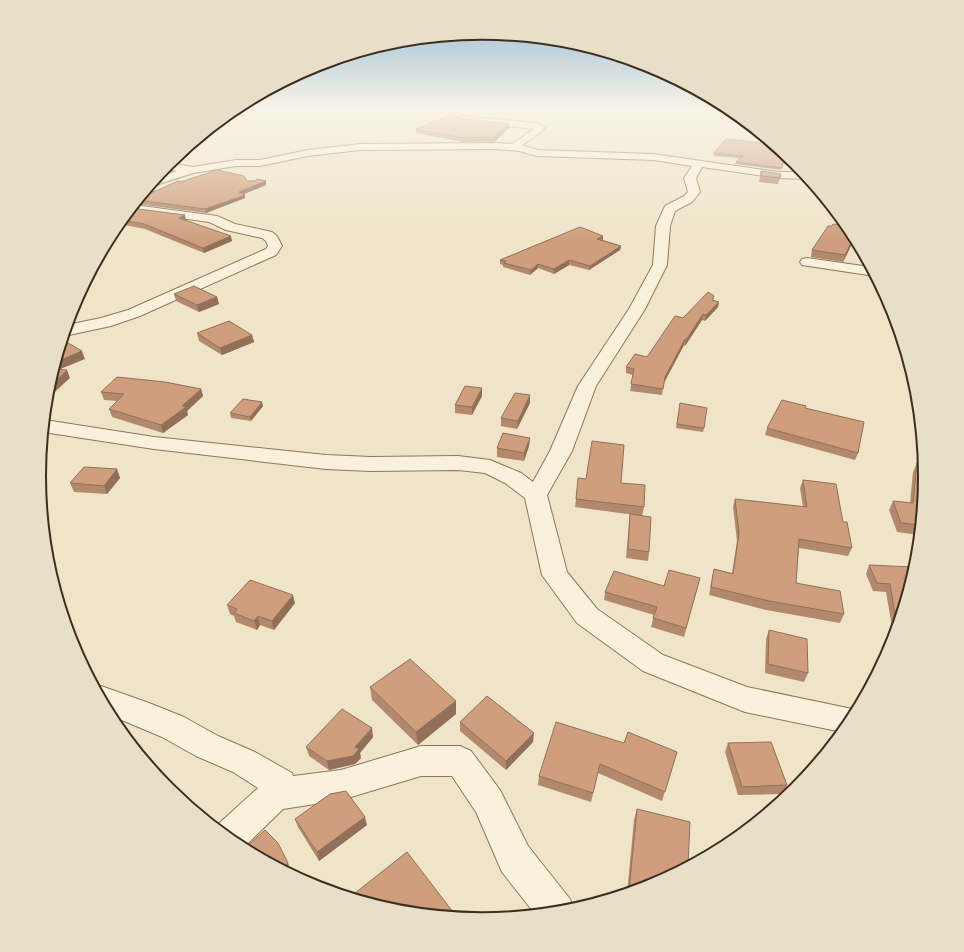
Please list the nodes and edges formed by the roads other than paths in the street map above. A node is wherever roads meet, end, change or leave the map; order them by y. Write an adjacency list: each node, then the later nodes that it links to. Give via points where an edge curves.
1 (312, 152): 4 (street)
2 (534, 152): 3 (street, via 640,156)
3 (699, 163): 8 (street); 15 (street, via 690,178 694,192 688,199 669,209 663,226 660,265 632,316 587,386 561,451)
4 (260, 164): 6 (street, via 236,163); 7 (street)
5 (175, 167): 6 (street)
6 (193, 170): 9 (street)
7 (254, 175)
8 (797, 176)
9 (162, 181)
10 (138, 209): 13 (street, via 212,219 231,227 266,235 272,239 275,246 271,252 134,313)
11 (807, 262): 12 (street)
12 (867, 271)
13 (71, 330)
14 (49, 427): 15 (street, via 154,443 326,462 458,463 490,467 513,478)
15 (536, 495): 17 (street, via 555,575 587,616 653,663 745,699)
16 (109, 702): 18 (street, via 173,727 207,746 244,762 280,784)
17 (844, 720)
18 (274, 795): 19 (street); 20 (street, via 341,785 420,761 460,761 488,800 515,859)
19 (233, 834)
20 (553, 906)

